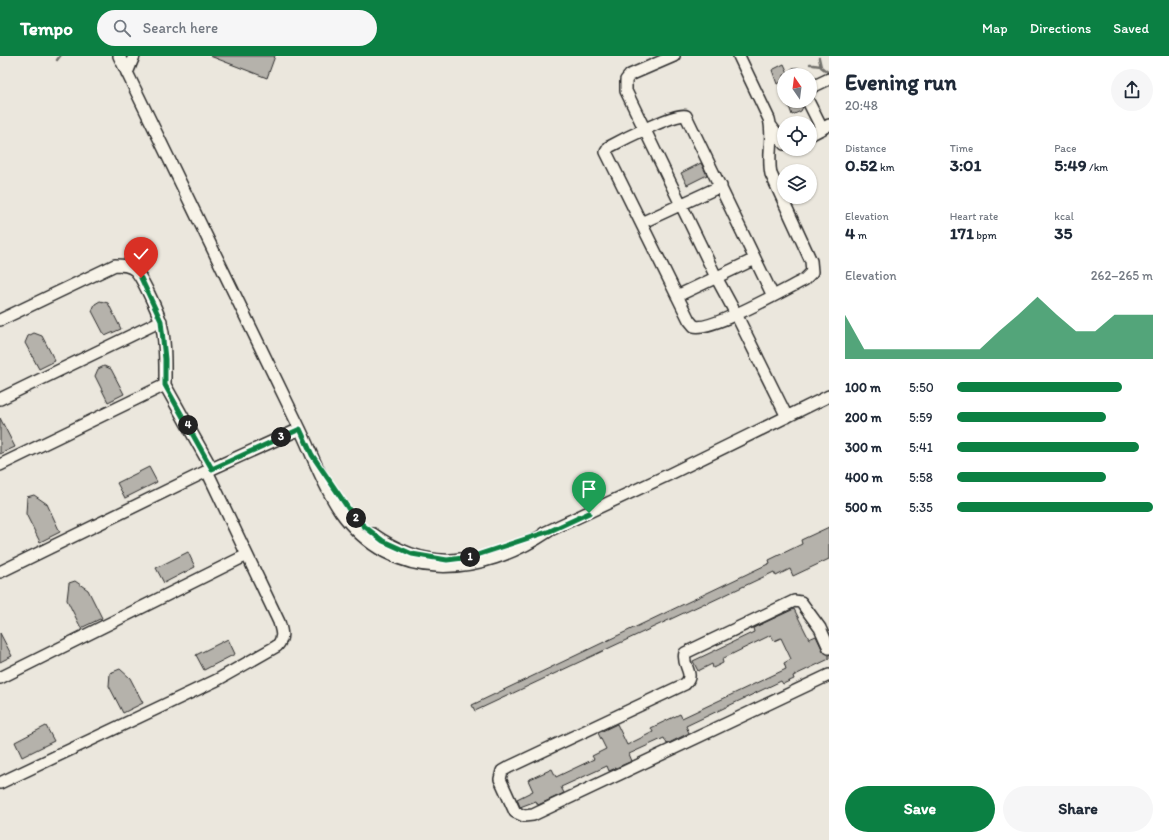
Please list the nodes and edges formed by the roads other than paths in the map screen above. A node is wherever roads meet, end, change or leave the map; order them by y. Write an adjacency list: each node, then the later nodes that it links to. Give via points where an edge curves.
1 (118, 56): 5 (street)
2 (134, 56): 5 (street)
3 (674, 56): 11 (street, via 636,72 626,80 624,86)
4 (739, 56): 9 (street)
5 (127, 73): 28 (street)
6 (829, 79): 7 (street)
7 (817, 85)
8 (813, 108): 10 (street)
9 (771, 126): 13 (street); 20 (street, via 768,155 771,174 808,256 812,272 804,280)
10 (826, 127): 12 (street)
11 (644, 130): 14 (street, via 678,115 684,115); 15 (street); 16 (street, via 609,147 606,152)
12 (817, 132)
13 (777, 134)
14 (721, 186): 15 (street); 17 (street)
15 (681, 205): 16 (street); 18 (street)
16 (641, 223): 19 (street)
17 (754, 259): 18 (street); 20 (street)
18 (716, 277): 19 (street); 21 (street)
19 (677, 296): 21 (street, via 692,324 698,328)
20 (773, 296): 21 (street)
21 (736, 314): 27 (street)
22 (0, 320): 23 (street, via 115,265 122,265 135,270 141,278)
23 (161, 321): 24 (street); 26 (street)
24 (165, 385): 29 (street); 30 (street)
25 (829, 396): 27 (street)
26 (0, 399)
27 (786, 417): 28 (street, via 550,531 458,559 434,559 412,554 392,546 364,526 352,514 312,455)
28 (300, 429): 30 (street)
29 (0, 465)
30 (209, 470): 31 (street); 32 (street)
31 (247, 555): 35 (street); 36 (street, via 279,622 282,637 277,646 217,680)
32 (0, 572)
33 (829, 648): 34 (street, via 820,628 801,602 794,601 685,653 684,662 690,674 689,681 685,684 508,767 502,771 500,779 515,812 524,816 533,814)
34 (829, 675)
35 (0, 678)
36 (0, 783)

